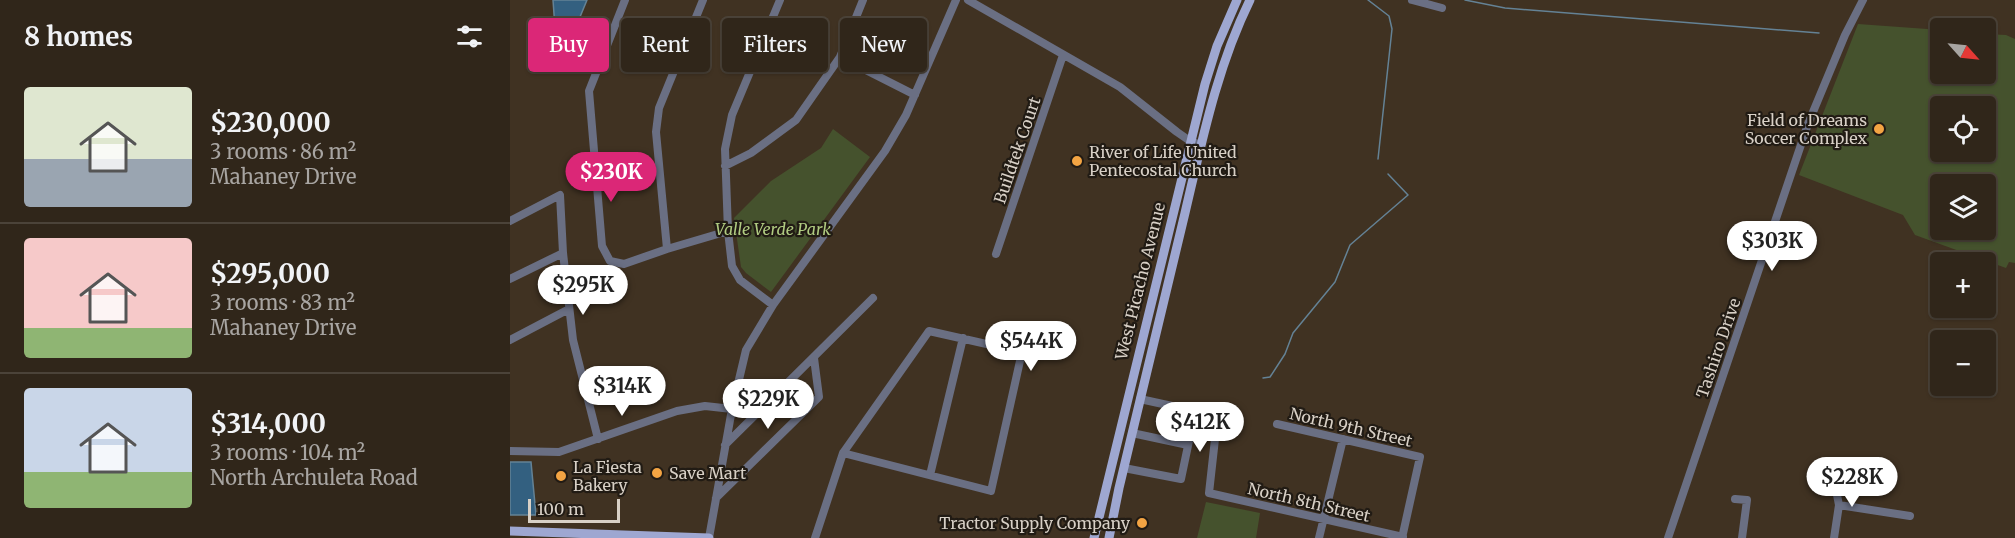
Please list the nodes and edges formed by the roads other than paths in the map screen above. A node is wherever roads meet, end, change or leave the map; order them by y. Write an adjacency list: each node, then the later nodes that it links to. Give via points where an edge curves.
1 (625, 0): 22 (street, via 589,91 602,246 610,261 624,264)
2 (703, 0): 22 (street, via 659,108 656,132)
3 (780, 0): 19 (street, via 732,116)
4 (863, 0): 12 (street)
5 (956, 0): 16 (street)
6 (968, 0): 13 (street)
7 (1237, 0): 17 (main road, West Picacho Avenue, via 1204,84)
8 (1250, 0): 18 (main road, West Picacho Avenue, via 1223,67)
9 (1413, 0): 11 (street)
10 (1863, 0): 60 (street, Tashiro Drive, via 1808,124)
11 (1442, 8)
12 (856, 18)
13 (1063, 55): 17 (street, via 1120,87); 24 (street, Buildtek Court)
14 (840, 57): 19 (street, via 796,120 751,153)
15 (870, 72): 16 (street)
16 (915, 95): 27 (street, via 885,151)
17 (1190, 141): 18 (street); 57 (main road, West Picacho Avenue)
18 (1201, 145): 32 (main road, West Picacho Avenue)
19 (725, 166): 21 (street)
20 (510, 221): 23 (street, via 560,195)
21 (728, 231): 22 (street); 27 (street, via 732,266 740,280)
22 (667, 249)
23 (563, 253): 25 (street); 28 (street)
24 (996, 254)
25 (510, 279)
26 (873, 298): 31 (street)
27 (774, 305): 33 (street, via 746,350)
28 (569, 309): 30 (street); 39 (street)
29 (963, 338): 44 (street, via 929,331); 46 (street); 46 (street, via 1022,351 991,491)
30 (510, 340)
31 (814, 358): 42 (street); 48 (street, via 819,397)
32 (1140, 399): 34 (street); 38 (main road, West Picacho Avenue)
33 (732, 409): 39 (street, via 705,406 677,411); 42 (street)
34 (1195, 411)
35 (1218, 412): 52 (street, North 8th Street, via 1209,493)
36 (1193, 422): 41 (street)
37 (1277, 424): 40 (street, North 9th Street)
38 (1132, 433): 41 (street); 45 (main road, West Picacho Avenue)
39 (598, 439): 43 (street, via 558,452)
40 (1343, 439): 52 (street); 54 (street, North 9th Street, via 1420,457)
41 (1188, 444): 45 (street, via 1181,479)
42 (725, 445): 48 (street)
43 (510, 451)
44 (843, 453): 46 (street); 56 (street)
45 (1124, 468): 58 (main road, West Picacho Avenue)
46 (930, 475)
47 (1834, 480): 50 (street)
48 (715, 499): 55 (street)
49 (1735, 499): 61 (street, via 1747,500)
50 (1839, 505): 51 (street); 62 (street)
51 (1910, 516)
52 (1323, 520): 54 (street, North 8th Street); 59 (street)
53 (510, 531): 55 (main road)
54 (1403, 537)
55 (709, 538)
56 (815, 538)
57 (1094, 538)
58 (1109, 538)
59 (1319, 538)
60 (1668, 538)
61 (1742, 538)
62 (1834, 538)

